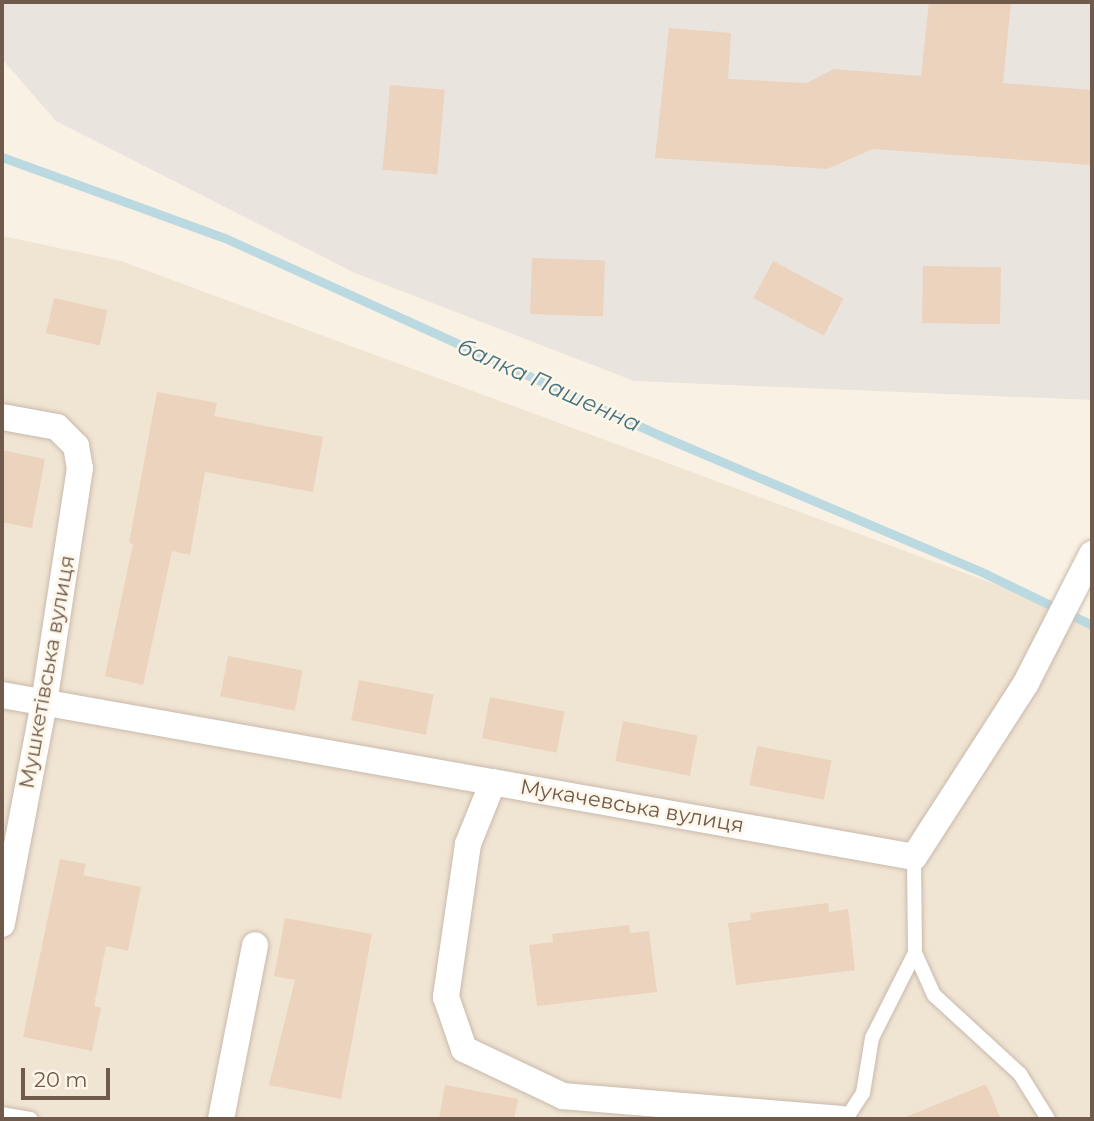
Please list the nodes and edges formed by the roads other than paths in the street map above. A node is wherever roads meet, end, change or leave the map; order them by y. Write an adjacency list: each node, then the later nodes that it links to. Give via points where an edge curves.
1 (2, 417): 4 (street, Мушкетівська вулиця, via 57,427 76,446 80,468)
2 (1092, 554): 6 (street, via 1026,683)
3 (2, 695): 4 (street, Мукачевська вулиця)
4 (44, 703): 5 (street, Мукачевська вулиця); 7 (street, Мушкетівська вулиця)
5 (493, 782): 6 (street, Мукачевська вулиця); 10 (street, via 468,844 446,997 464,1049 563,1096)
6 (914, 857): 9 (lane)
7 (2, 924)
8 (255, 945): 13 (street)
9 (915, 953): 14 (lane, via 872,1038 863,1093); 15 (lane, via 934,995 1020,1074)
10 (686, 1113): 14 (street)
11 (2, 1114): 12 (lane)
12 (31, 1119)
13 (221, 1119)
14 (844, 1119)
15 (1048, 1119)

